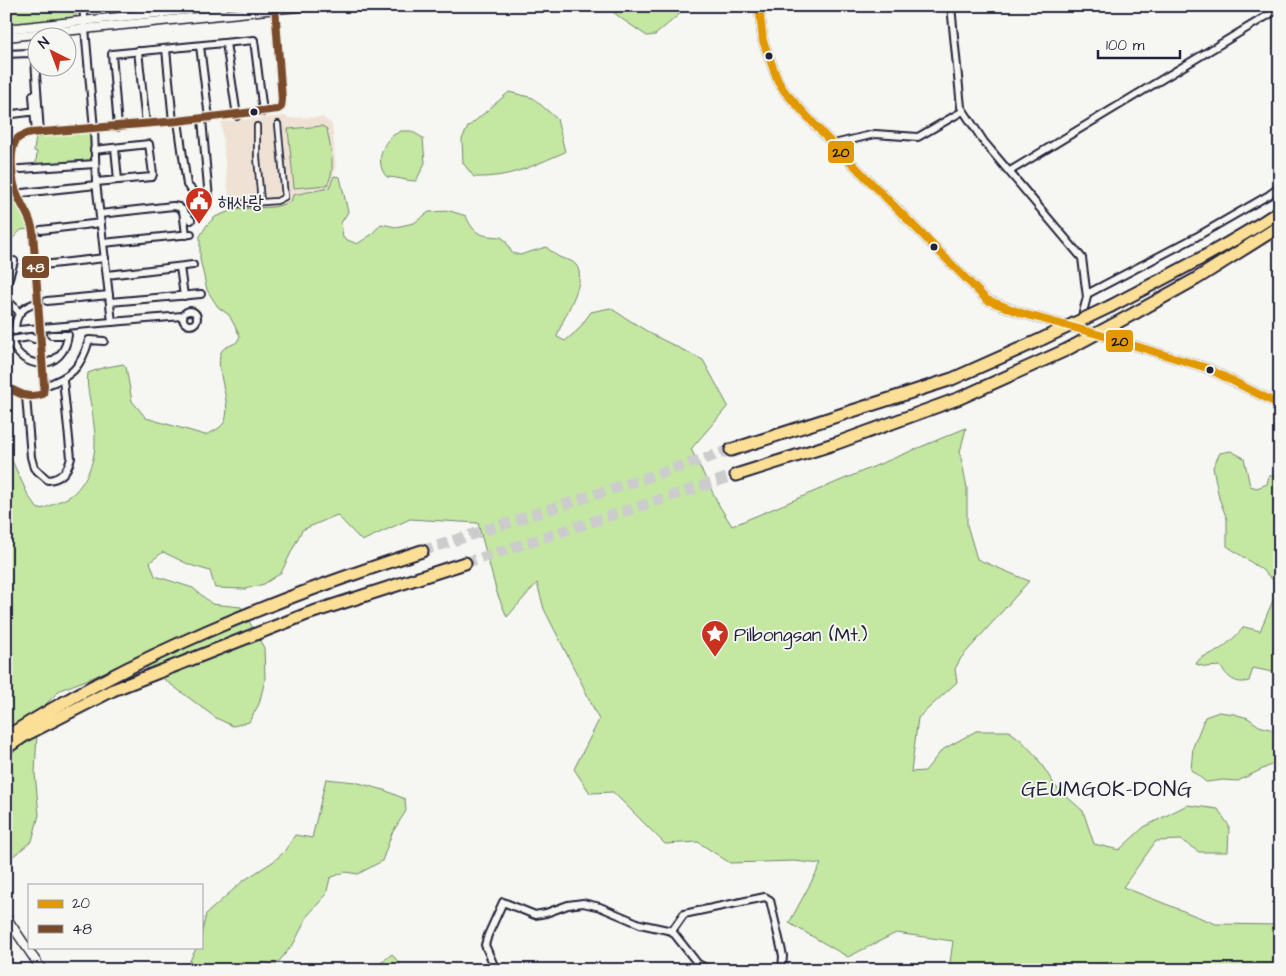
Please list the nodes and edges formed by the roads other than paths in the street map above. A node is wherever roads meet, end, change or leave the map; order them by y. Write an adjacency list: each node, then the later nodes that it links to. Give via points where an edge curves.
1 (84, 6): 8 (street)
2 (224, 6): 8 (street)
3 (307, 6): 6 (street)
4 (759, 6): 29 (street, via 763,41 778,81)
5 (951, 6): 16 (street)
6 (275, 8): 8 (street); 19 (street, via 282,104 278,110)
7 (1280, 8): 34 (street)
8 (85, 25): 9 (street); 10 (street); 27 (street)
9 (6, 29)
10 (6, 37)
11 (226, 43): 12 (street); 19 (street, via 254,40); 20 (street)
12 (200, 46): 13 (street); 21 (street)
13 (166, 49): 14 (street); 22 (street)
14 (138, 51): 23 (street); 26 (street, via 112,54)
15 (6, 54): 18 (street, via 31,53 33,56)
16 (963, 111): 29 (street, via 918,137 875,134); 34 (street, via 984,142)
17 (6, 112): 18 (street)
18 (36, 112): 28 (street)
19 (263, 112): 20 (street)
20 (237, 116): 21 (street)
21 (205, 119): 22 (street); 22 (street, via 209,199 206,204 187,185)
22 (175, 122): 23 (street)
23 (146, 124): 26 (street)
24 (278, 124): 40 (street, via 284,197)
25 (257, 126): 40 (street, via 256,156)
26 (118, 127): 27 (street)
27 (94, 129): 28 (street); 31 (street)
28 (38, 133): 33 (street, via 16,140)
29 (834, 144): 67 (street, via 987,300 1024,314)
30 (115, 148): 31 (street); 35 (street); 35 (street, via 150,146 153,176)
31 (94, 150): 32 (street)
32 (95, 164): 33 (street); 36 (street)
33 (9, 170): 66 (street, via 32,226)
34 (1010, 171): 57 (street, via 1082,258)
35 (118, 180): 36 (street)
36 (96, 183): 38 (street); 43 (street)
37 (1280, 187): 57 (street, via 1196,237)
38 (22, 193)
39 (232, 200): 40 (street, via 236,204)
40 (261, 202)
41 (183, 210): 43 (street, via 173,206); 44 (street); 48 (street, via 189,234)
42 (1280, 211): 79 (highway, bridge, via 1111,306 952,379)
43 (100, 214): 45 (street)
44 (191, 220)
45 (101, 224): 47 (street); 48 (street)
46 (1280, 226): 80 (highway, bridge, via 1196,279 1066,350 960,398 837,443)
47 (41, 230)
48 (103, 243): 49 (street)
49 (105, 258): 51 (street); 54 (street)
50 (14, 261): 55 (street)
51 (43, 265)
52 (193, 265): 53 (street)
53 (180, 267): 54 (street); 58 (street)
54 (107, 275): 59 (street)
55 (6, 288)
56 (201, 294): 58 (street)
57 (1086, 294): 67 (street)
58 (184, 296): 59 (street)
59 (109, 298): 61 (street); 65 (street)
60 (6, 299): 63 (street)
61 (47, 301)
62 (33, 304): 63 (street)
63 (19, 312): 68 (street)
64 (182, 316): 65 (street)
65 (112, 322): 66 (street)
66 (40, 328): 68 (street); 73 (street)
67 (1079, 328): 78 (street, via 1207,368)
68 (15, 330): 69 (street)
69 (6, 331)
70 (51, 335): 73 (street, via 68,335 67,343 58,356)
71 (34, 339): 73 (street, via 11,340 20,356 34,364)
72 (104, 341): 74 (street, via 89,340 80,363)
73 (42, 364): 76 (street)
74 (63, 380): 76 (street); 77 (street, via 71,458 68,469 54,480 48,480 34,468)
75 (6, 386): 77 (street)
76 (44, 386): 77 (street, via 43,394)
77 (26, 396)
78 (1280, 405)
79 (731, 450)
80 (736, 475)
81 (422, 551): 83 (highway, via 297,594 181,643 96,685)
82 (465, 563): 84 (highway, via 307,614 131,683 67,713)
83 (6, 737)
84 (6, 748)
85 (6, 917): 87 (street)
86 (672, 931): 88 (street, via 640,924 583,903 535,915 503,902 486,945); 89 (street, via 698,964); 90 (street, via 684,914 765,897 770,900 783,956)
87 (42, 970)
88 (496, 970)
89 (710, 970)
90 (782, 970)

